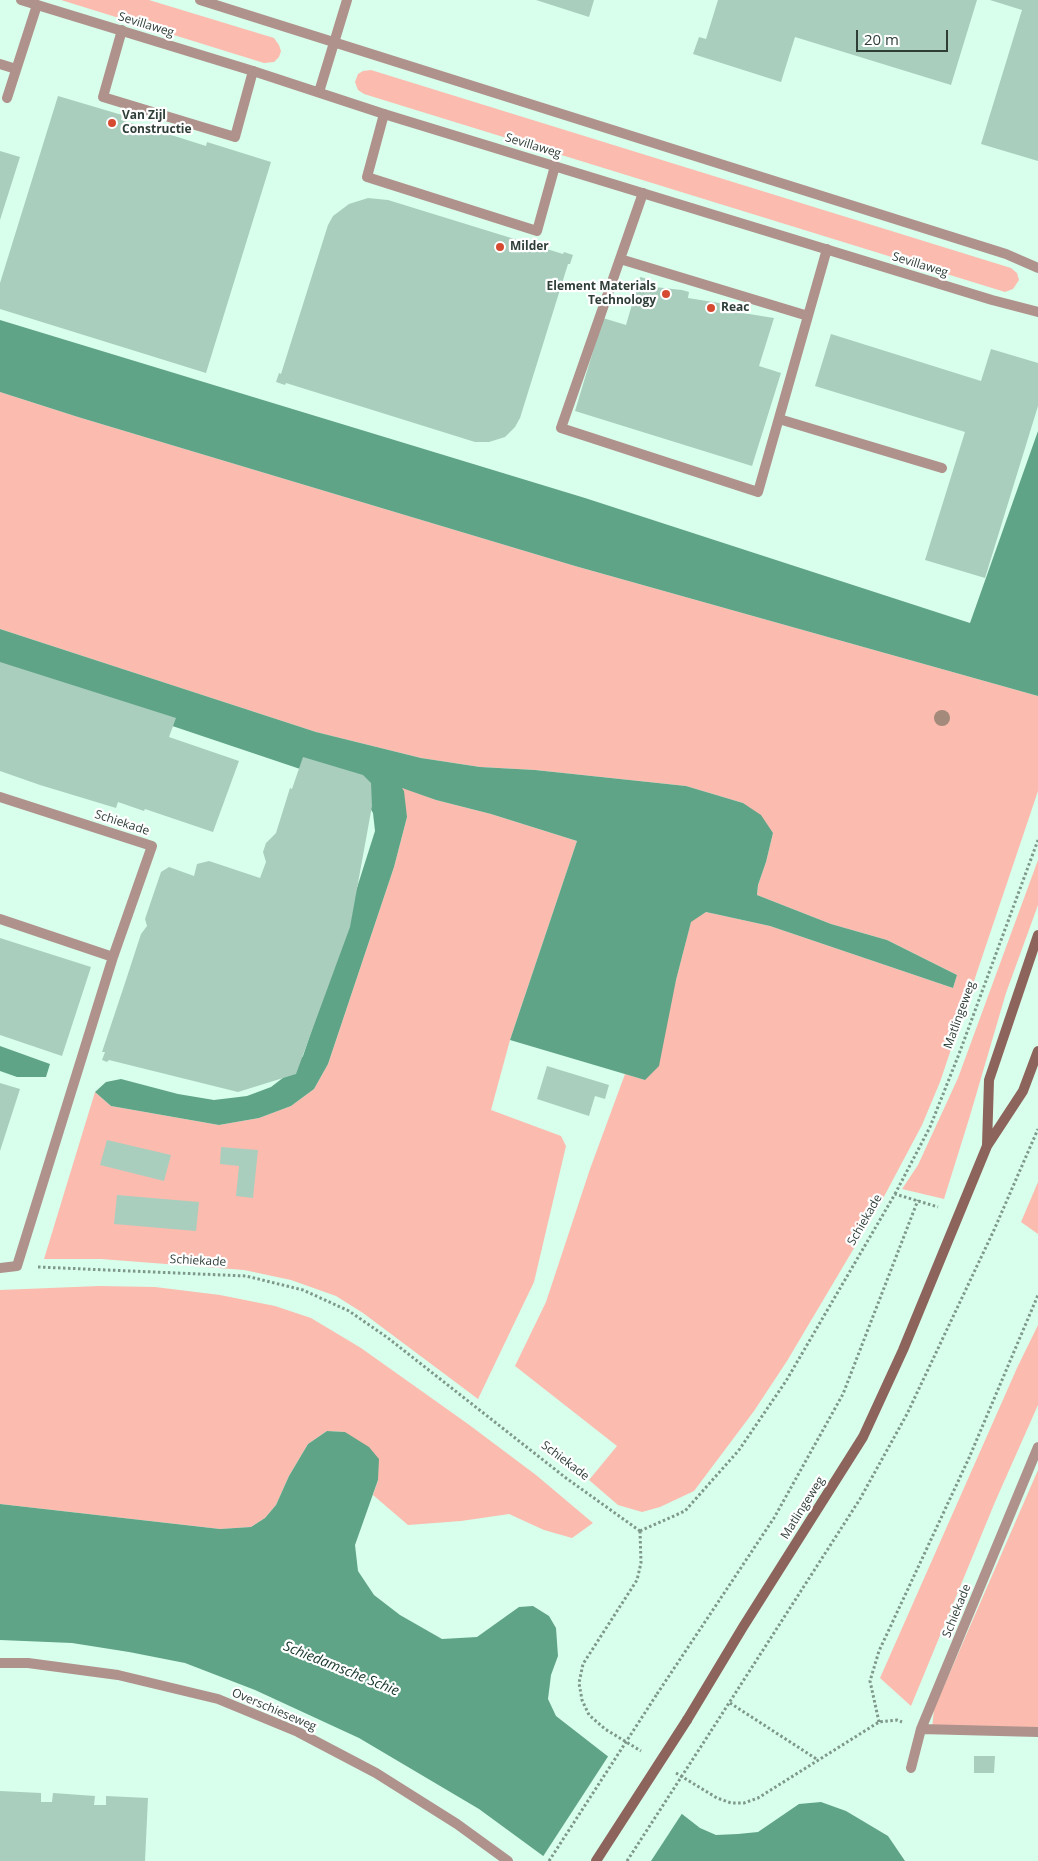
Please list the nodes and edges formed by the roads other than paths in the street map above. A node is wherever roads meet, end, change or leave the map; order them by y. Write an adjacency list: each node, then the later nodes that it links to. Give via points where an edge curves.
1 (21, 0): 4 (street, Sevillaweg)
2 (200, 0): 6 (street)
3 (347, 0): 6 (street)
4 (37, 5): 5 (street, Sevillaweg); 8 (street)
5 (122, 30): 9 (street, Sevillaweg); 9 (street, via 102,97 235,137)
6 (334, 43): 10 (street); 17 (street, via 1006,254)
7 (0, 64): 8 (street)
8 (16, 68): 11 (street)
9 (253, 71): 10 (street, Sevillaweg)
10 (319, 92): 12 (street, Sevillaweg)
11 (6, 98)
12 (384, 114): 13 (street, Sevillaweg); 13 (street, via 367,177 537,232)
13 (556, 166): 14 (street, Sevillaweg)
14 (643, 193): 15 (street, Sevillaweg); 16 (street)
15 (827, 249): 18 (street, Sevillaweg); 19 (street)
16 (620, 259): 19 (street); 20 (street, via 561,428 758,492)
17 (1038, 268)
18 (1038, 312)
19 (808, 316): 20 (street)
20 (778, 419): 21 (street)
21 (942, 468)
22 (0, 797): 25 (street, Schiekade, via 152,846)
23 (0, 919): 25 (street)
24 (1038, 935): 27 (main road, Matlingeweg, via 989,1080)
25 (113, 957): 28 (street, Schiekade, via 17,1266)
26 (1038, 1051): 27 (main road, Matlingeweg, via 1023,1092)
27 (987, 1146): 35 (main road, Matlingeweg, bridge, via 903,1350 863,1437)
28 (0, 1268)
29 (1038, 1447): 31 (street, Schiekade)
30 (0, 1663): 34 (street, Overschieseweg, via 28,1663 118,1675 218,1699 298,1732 376,1773)
31 (921, 1729): 32 (street); 33 (street, Schiekade)
32 (1038, 1732)
33 (911, 1768)
34 (508, 1861)
35 (596, 1861)

